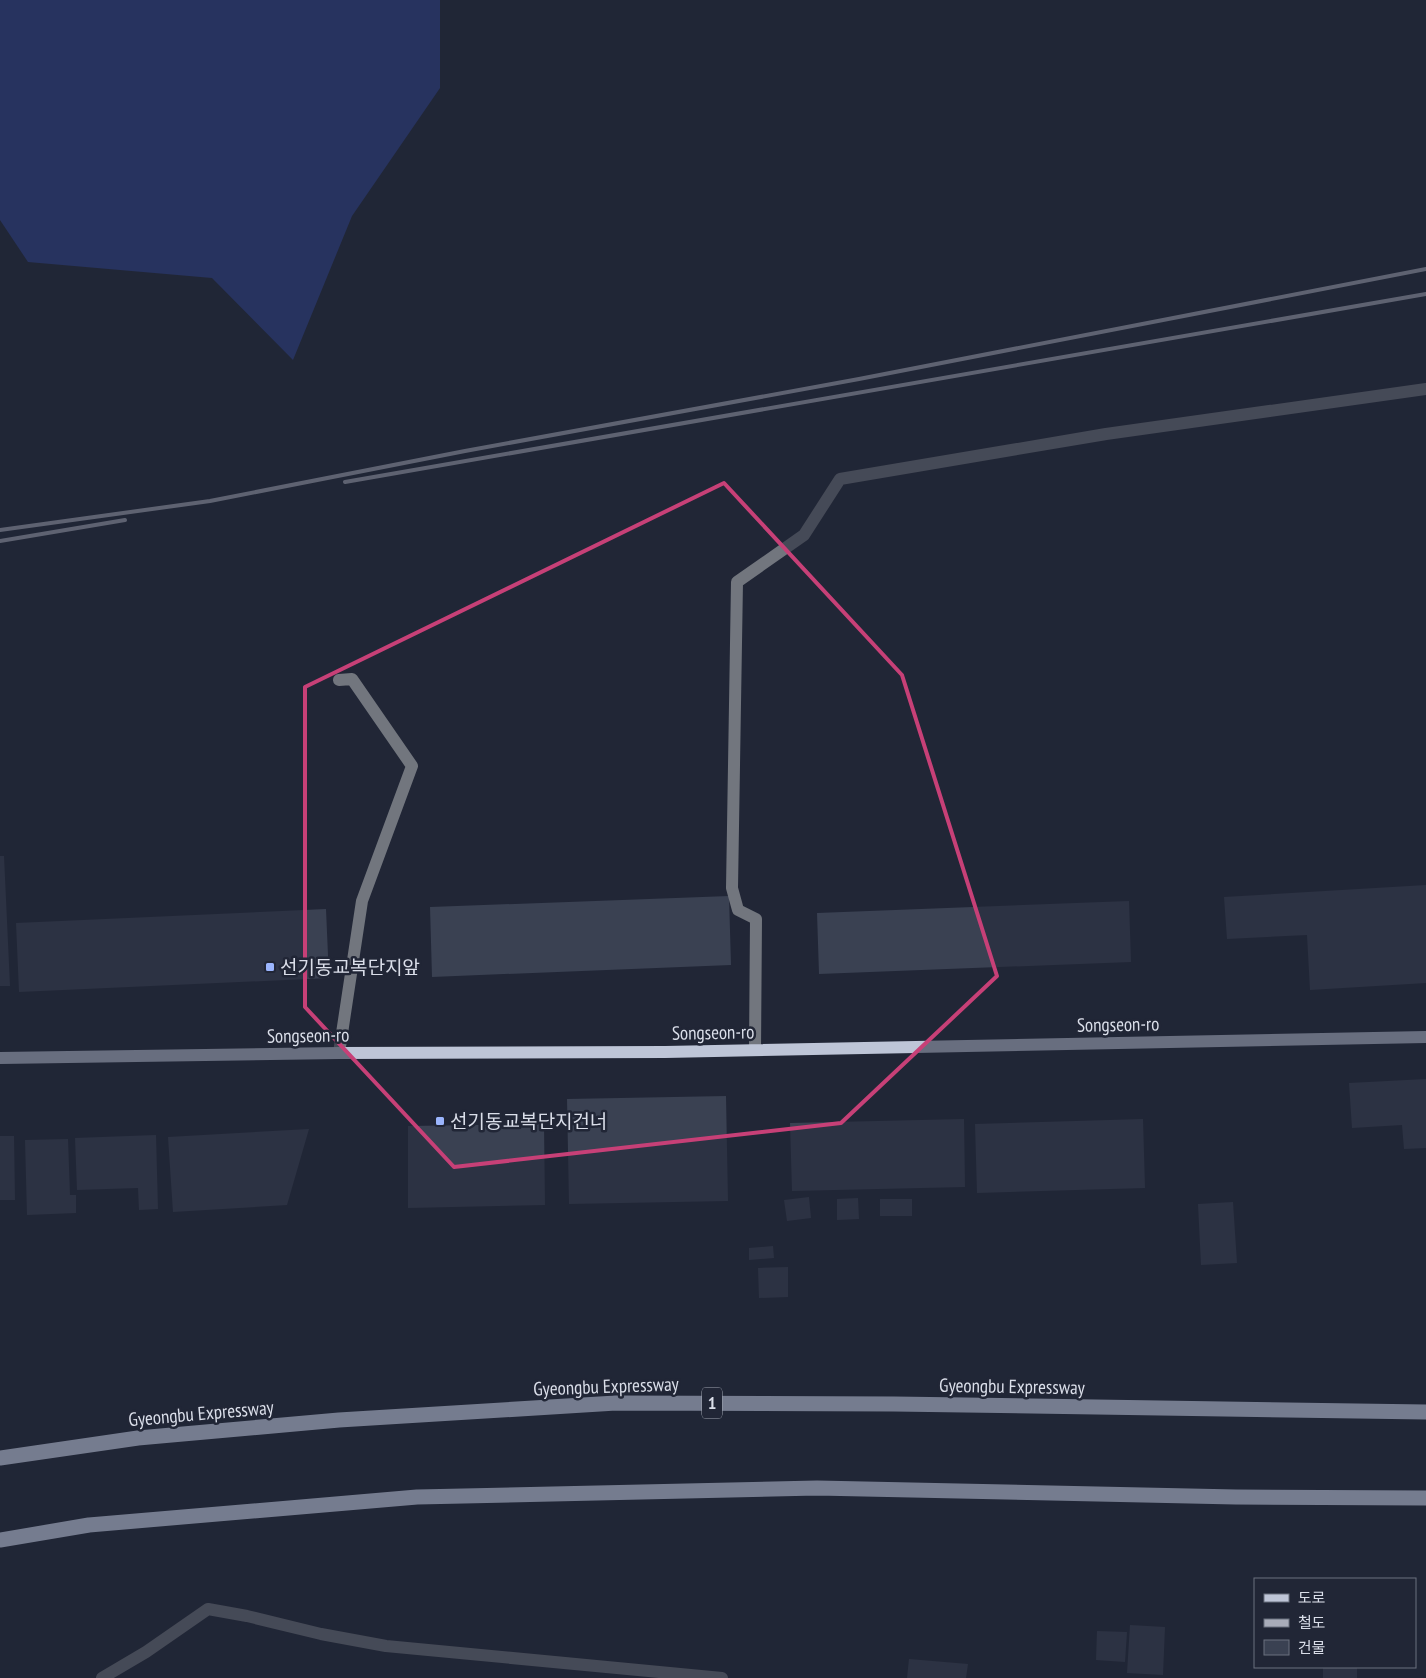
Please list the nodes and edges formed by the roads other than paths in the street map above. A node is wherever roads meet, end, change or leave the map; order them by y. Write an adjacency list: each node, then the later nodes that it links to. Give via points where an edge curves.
1 (1426, 389): 4 (street, via 1106,434 840,480 804,535 737,582 732,888 738,910 756,919)
2 (339, 680): 5 (street, via 352,679 412,766 362,901)
3 (1426, 1037): 4 (main road, Songseon-ro)
4 (755, 1050): 5 (main road, Songseon-ro)
5 (339, 1053): 6 (main road, Songseon-ro)
6 (0, 1058)
7 (1426, 1412): 8 (highway, Gyeongbu Expressway / 1, via 616,1402 340,1420 148,1437)
8 (0, 1458)
9 (1426, 1498): 10 (highway, via 817,1488 417,1497 89,1525)
10 (0, 1540)
11 (102, 1678): 12 (street, via 208,1609 386,1646)
12 (722, 1678)

